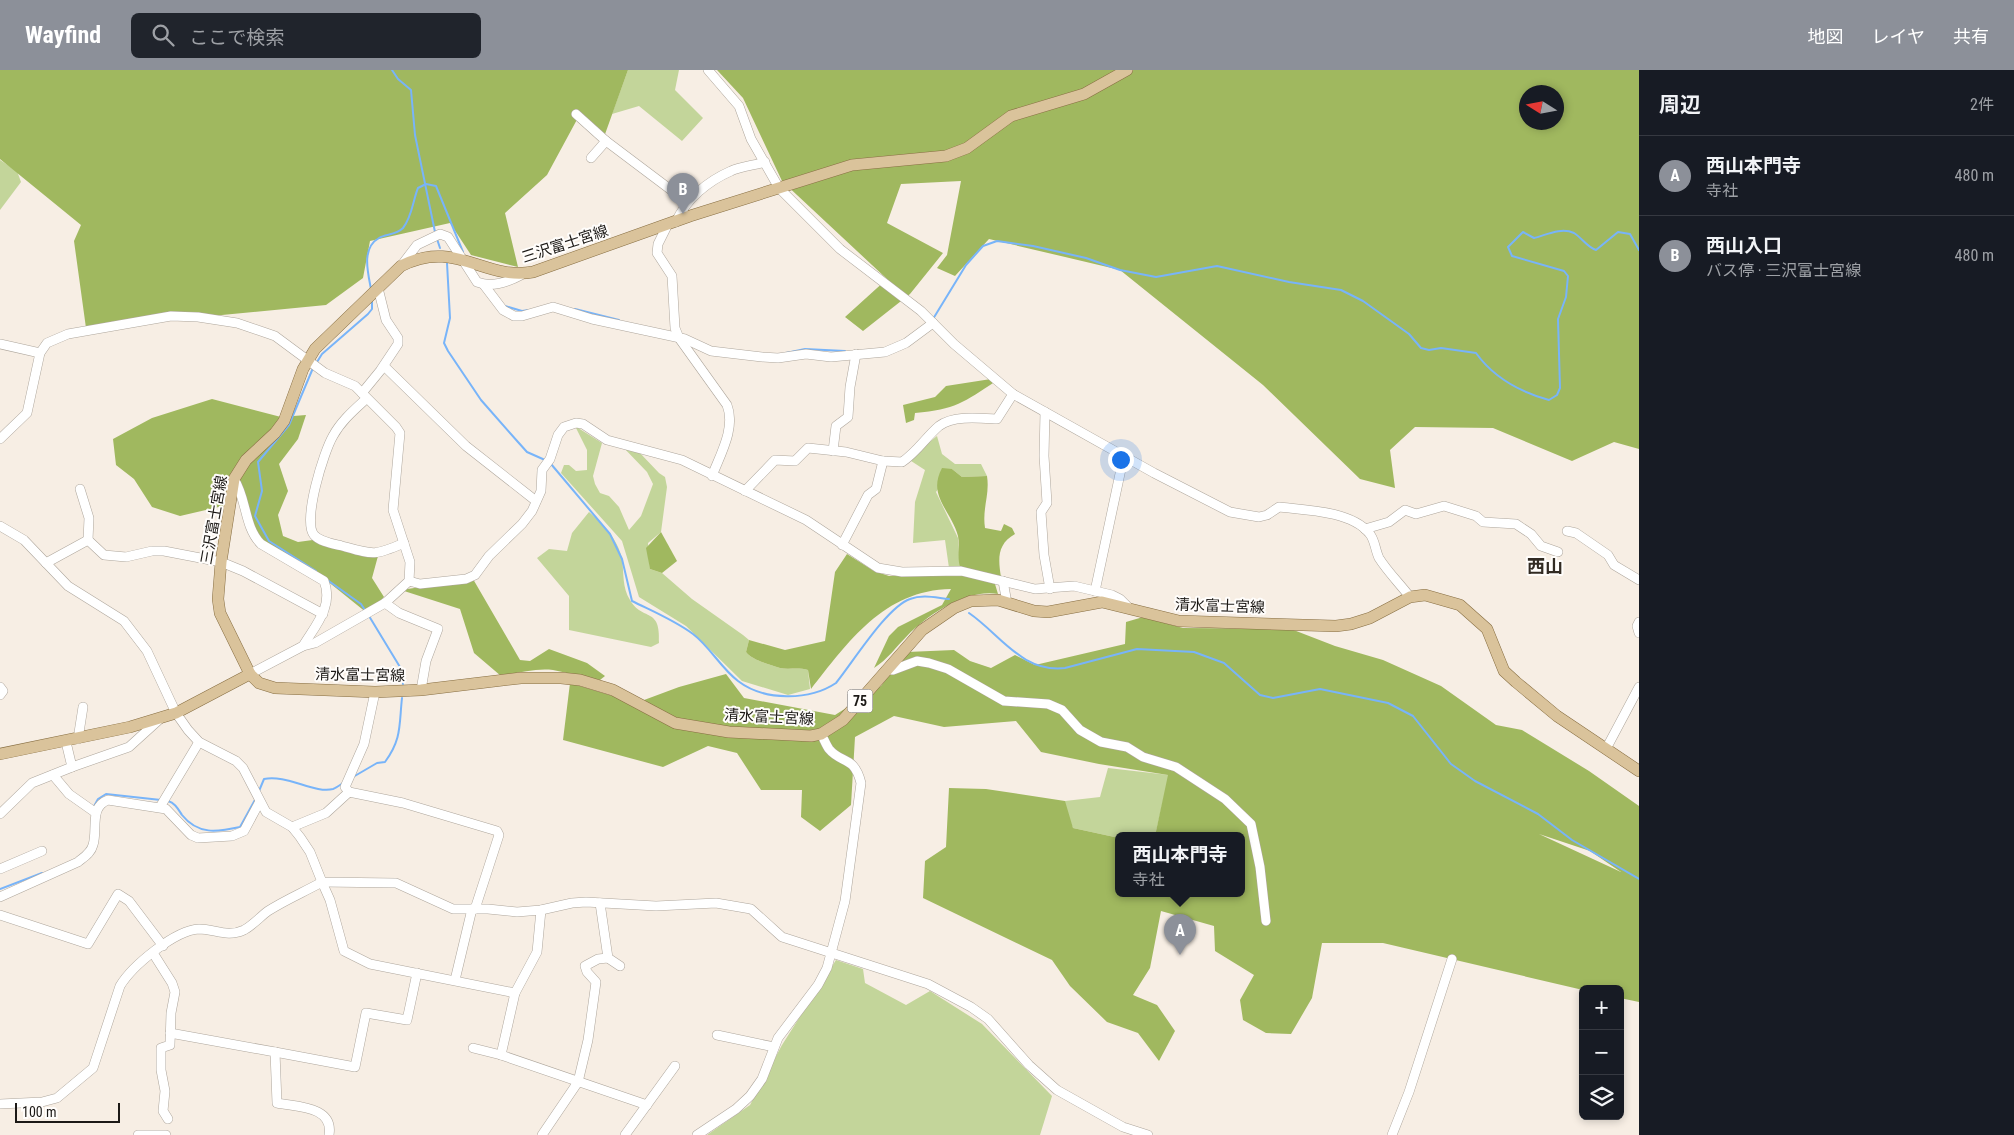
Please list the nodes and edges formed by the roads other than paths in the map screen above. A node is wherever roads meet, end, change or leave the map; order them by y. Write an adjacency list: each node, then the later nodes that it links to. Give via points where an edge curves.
1 (708, 70): 6 (street, via 739,106 751,139)
2 (1127, 70): 7 (main road, 三沢富士宮線, via 1084,94 1011,116 967,148 946,156 852,165)
3 (576, 114): 4 (street)
4 (606, 141): 5 (street); 8 (street)
5 (591, 158)
6 (765, 162): 7 (street); 8 (street, via 732,170)
7 (779, 188): 9 (main road, 三沢富士宮線); 15 (street, via 840,249)
8 (687, 202): 9 (street)
9 (671, 224): 12 (main road, 三沢富士宮線); 16 (street, via 658,244 658,253 672,276 675,328)
10 (462, 259): 11 (main road, 三沢富士宮線, via 435,255); 11 (street, via 448,237 436,236 410,252); 12 (main road, 三沢富士宮線, via 513,275); 13 (street, via 472,277)
11 (402, 266): 14 (main road, 三沢富士宮線)
12 (521, 274): 13 (street, via 500,283)
13 (484, 285): 16 (street, via 503,310 514,316 553,307)
14 (374, 292): 20 (main road, 三沢富士宮線, via 315,349); 21 (street, via 398,338 398,344)
15 (930, 320): 19 (street, via 913,339 896,348); 22 (street)
16 (679, 338): 19 (street, via 711,351 762,357); 29 (street, via 731,415 730,427)
17 (0, 344): 18 (street)
18 (40, 353): 20 (street, via 47,343 68,334 171,316 198,317 262,330); 25 (street, via 29,410)
19 (856, 354): 26 (street, via 848,417 836,426)
20 (311, 364): 23 (street, via 328,376 355,386); 30 (main road, 三沢富士宮線, via 284,421 246,460)
21 (384, 366): 23 (street); 33 (street, via 466,446)
22 (1013, 394): 24 (street); 28 (street, via 997,419 977,417 948,422 902,462)
23 (364, 396): 38 (street, via 400,433 393,510); 38 (street, via 328,445 312,497 311,528 314,535 324,541 367,553 379,554)
24 (1046, 412): 27 (street); 46 (street, via 1047,503 1041,512)
25 (0, 439)
26 (833, 451): 28 (street); 32 (street, via 808,448 795,462 774,460)
27 (1124, 455): 35 (street, via 1154,474 1230,512 1259,517 1278,507 1314,511 1338,516); 47 (street)
28 (884, 461): 39 (street, via 876,489 868,495)
29 (712, 476): 32 (street); 33 (street, via 682,460 607,440 576,423 564,427 558,435 550,459 542,470)
30 (234, 479): 41 (main road, 三沢富士宮線); 52 (street, via 242,491 254,538 324,581 328,590)
31 (80, 489): 37 (street, via 89,518)
32 (745, 491): 39 (street, via 806,520)
33 (536, 501): 44 (street, via 522,524 489,556 475,575 420,584)
34 (0, 526): 42 (street, via 24,540)
35 (1365, 528): 40 (street, via 1389,522 1405,510 1416,514 1444,506 1476,516 1483,522 1516,524 1541,546); 48 (street, via 1372,535 1378,557)
36 (1566, 531): 43 (street, via 1584,538 1608,555 1614,565)
37 (88, 540): 41 (street, via 104,555 126,557 164,551); 42 (street)
38 (404, 543): 44 (street, via 410,562)
39 (842, 545): 45 (street, via 878,568 902,572 962,571)
40 (1558, 552)
41 (221, 562): 52 (street); 57 (main road, 三沢富士宮線, via 220,613)
42 (46, 563): 64 (street, via 68,586 124,620 147,651)
43 (1639, 580)
44 (409, 581): 49 (street)
45 (1003, 582): 46 (street); 50 (street)
46 (1050, 589): 47 (street, via 1074,586)
47 (1095, 591): 51 (street, via 1120,599)
48 (1410, 597): 51 (main road, 清水富士宮線 / 75, via 1370,618 1336,626 1179,621); 69 (main road, 清水富士宮線 / 75, via 1425,594 1460,605 1488,630 1504,671 1557,716)
49 (385, 603): 55 (street, via 315,643); 60 (street, via 399,613 438,629 426,661)
50 (1006, 603): 51 (main road, 清水富士宮線 / 75, via 1048,612 1091,603); 56 (main road, 清水富士宮線 / 75, via 982,599 954,608 922,630)
51 (1129, 608)
52 (323, 614): 55 (street)
53 (1639, 622): 54 (street)
54 (1639, 632)
55 (303, 646): 57 (street)
56 (886, 670): 66 (main road, 清水富士宮線 / 75, via 843,720); 88 (street, via 917,661 948,669 1004,700 1048,704 1062,710 1080,730 1101,742 1127,748 1143,757 1176,767 1216,794 1251,824)
57 (250, 674): 61 (main road, 清水富士宮線 / 75, via 259,683 275,688); 64 (main road)
58 (1639, 687): 69 (street)
59 (0, 688): 62 (street, via 3,691)
60 (421, 690): 61 (main road, 清水富士宮線 / 75); 66 (main road, 清水富士宮線 / 75, via 488,681 562,678 613,690 664,719 689,727 804,737)
61 (375, 692): 74 (street, via 364,744 345,787)
62 (0, 696)
63 (83, 707): 67 (street)
64 (176, 712): 65 (main road); 68 (street)
65 (163, 716): 67 (main road); 71 (street, via 128,747)
66 (821, 734): 91 (street, via 829,750 858,771 861,783 845,901)
67 (72, 740): 70 (main road); 71 (street)
68 (199, 742): 75 (street, via 243,768); 76 (street)
69 (1606, 750): 72 (main road, 清水富士宮線 / 75)
70 (0, 754)
71 (72, 767): 73 (street)
72 (1639, 771)
73 (53, 775): 77 (street, via 69,794); 78 (street, via 32,783)
74 (349, 792): 79 (street, via 326,813); 85 (street, via 403,803 497,830 499,835)
75 (260, 803): 76 (street, via 244,831 232,836 198,838 185,831 172,813); 79 (street, via 266,812)
76 (160, 807): 77 (street, via 108,800)
77 (93, 811): 83 (street, via 93,845 87,856)
78 (0, 814)
79 (292, 827): 82 (street, via 310,852)
80 (42, 851): 81 (street)
81 (0, 869)
82 (322, 882): 85 (street, via 396,883 443,906); 89 (street, via 268,911 244,930 224,934 196,929); 95 (street, via 344,951 370,964)
83 (0, 897)
84 (600, 903): 86 (street, via 572,903); 91 (street, via 656,906 716,903 742,907 751,909 782,937); 92 (street)
85 (474, 909): 86 (street); 96 (street)
86 (541, 910): 97 (street, via 537,952)
87 (0, 915): 89 (street, via 88,944 118,894 129,901)
88 (1266, 921)
89 (163, 946): 90 (street)
90 (153, 953): 98 (street, via 175,992); 106 (street, via 126,976 120,986 93,1068 57,1098)
91 (830, 954): 100 (street, via 818,985); 115 (street, via 928,984 972,1007 988,1019 1057,1090 1123,1127)
92 (608, 958): 94 (street); 105 (street, via 586,966 596,982)
93 (1452, 959): 116 (street)
94 (620, 966)
95 (417, 973): 96 (street); 102 (street, via 407,1020 366,1013 355,1068)
96 (455, 980): 97 (street)
97 (515, 993): 103 (street)
98 (170, 1033): 102 (street); 108 (street, via 170,1045 161,1048 161,1070 166,1091 163,1112)
99 (716, 1035): 100 (street)
100 (774, 1047): 114 (street, via 762,1080 750,1096)
101 (473, 1048): 103 (street)
102 (275, 1052): 111 (street, via 277,1104 319,1111 331,1126)
103 (501, 1055): 105 (street)
104 (675, 1066): 107 (street)
105 (578, 1082): 107 (street); 112 (street)
106 (0, 1104)
107 (647, 1105): 113 (street)
108 (168, 1119)
109 (138, 1135): 110 (street)
110 (166, 1135)
111 (329, 1135)
112 (542, 1135)
113 (626, 1135)
114 (697, 1135)
115 (1148, 1135)
116 (1392, 1135)

